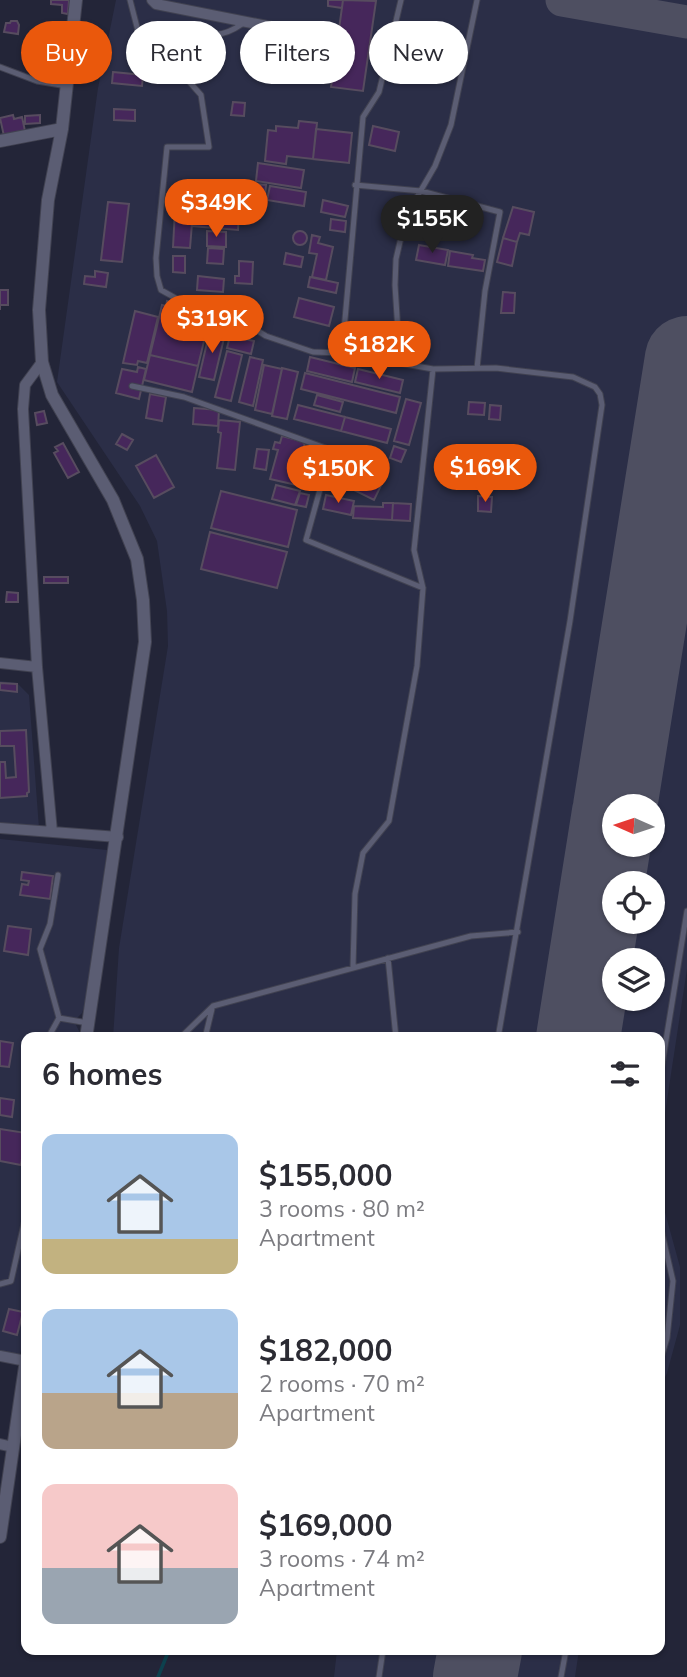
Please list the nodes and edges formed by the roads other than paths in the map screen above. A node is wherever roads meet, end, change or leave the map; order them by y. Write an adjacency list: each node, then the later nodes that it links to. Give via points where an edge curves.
1 (76, 0): 10 (street)
2 (130, 0): 6 (lane)
3 (152, 0): 7 (street)
4 (401, 0): 13 (lane, via 379,92 363,117)
5 (477, 0): 14 (lane, via 451,125)
6 (135, 21)
7 (246, 21)
8 (0, 66): 10 (lane, via 37,81)
9 (192, 84): 15 (lane, via 201,95 208,147 167,147 156,258 162,290 290,345)
10 (66, 86): 11 (street)
11 (62, 129): 12 (street); 16 (street, via 46,228 39,310)
12 (0, 141)
13 (355, 185): 14 (lane); 15 (lane)
14 (421, 191): 17 (lane, via 407,216 396,259); 18 (lane, via 500,212)
15 (342, 353): 17 (lane)
16 (42, 362): 23 (street, via 25,385 23,409); 26 (street, via 52,395 113,500 137,559 145,642)
17 (400, 363): 19 (lane)
18 (477, 368): 19 (lane); 29 (lane, via 573,377 595,387 602,405)
19 (433, 369): 21 (lane, via 414,550)
20 (132, 386): 21 (lane, via 184,397 331,450 306,540)
21 (423, 587): 31 (lane, via 417,666 389,821 363,853 355,894)
22 (0, 663): 23 (street)
23 (37, 667): 25 (street)
24 (0, 828): 25 (street)
25 (52, 832): 26 (street)
26 (118, 837): 34 (street)
27 (58, 875): 33 (lane, via 50,924 40,949)
28 (687, 911): 41 (lane)
29 (518, 932): 30 (lane, via 488,932); 40 (lane)
30 (388, 958): 31 (lane); 39 (lane)
31 (354, 967): 32 (lane)
32 (213, 1006): 37 (lane); 38 (lane)
33 (59, 1018): 34 (lane); 35 (lane)
34 (88, 1023): 36 (street)
35 (51, 1032)
36 (87, 1032)
37 (186, 1032)
38 (206, 1032)
39 (395, 1032)
40 (499, 1032)
41 (665, 1046)
42 (21, 1237): 44 (lane, via 11,1281)
43 (665, 1247): 45 (lane, via 673,1281)
44 (0, 1284)
45 (665, 1340)
46 (0, 1356): 47 (street)
47 (21, 1360)
48 (21, 1383): 49 (street)
49 (7, 1445): 50 (street)
50 (0, 1537)
51 (382, 1655): 53 (lane)
52 (565, 1655): 54 (lane)
53 (379, 1677)
54 (561, 1677)

